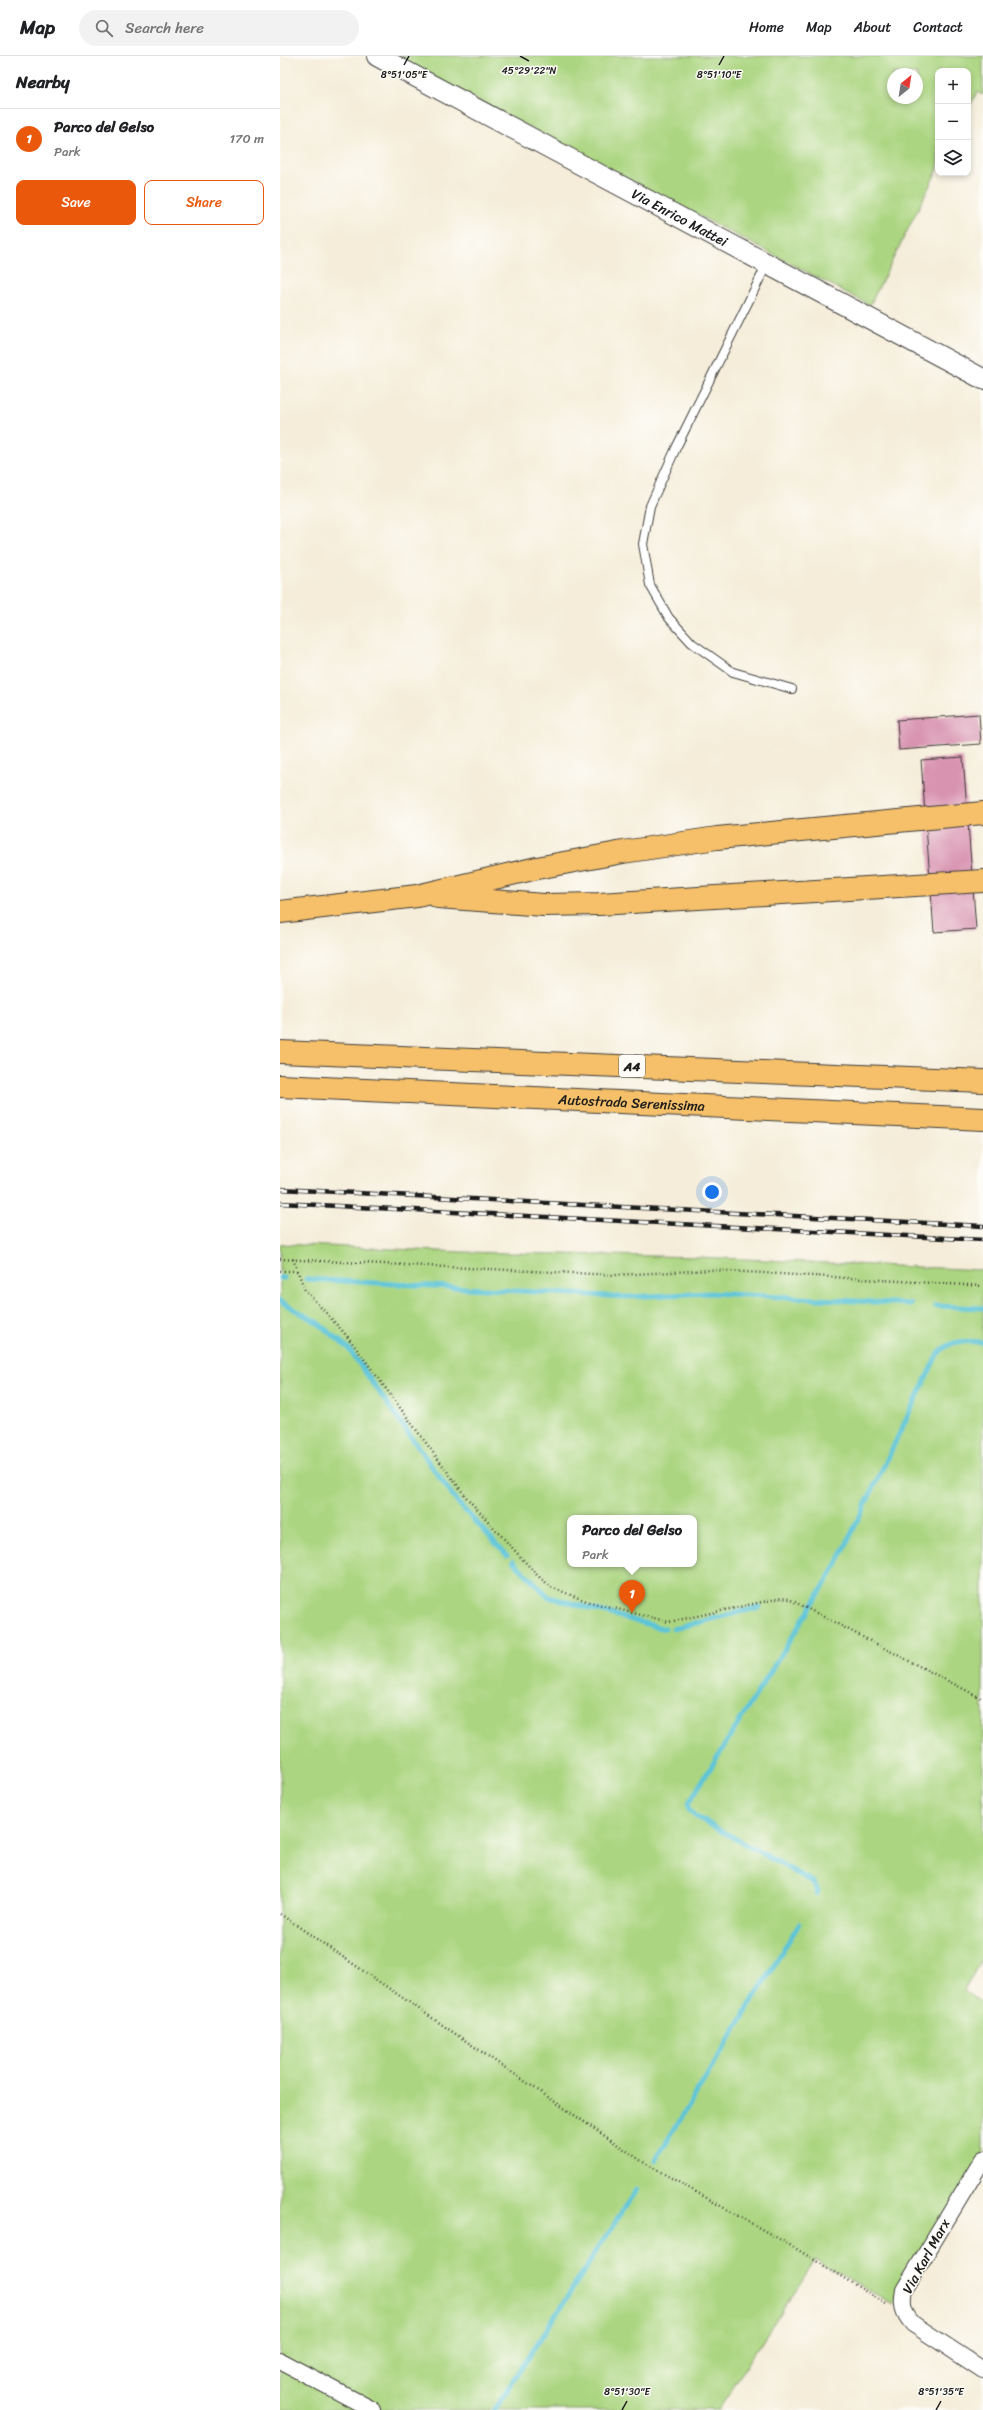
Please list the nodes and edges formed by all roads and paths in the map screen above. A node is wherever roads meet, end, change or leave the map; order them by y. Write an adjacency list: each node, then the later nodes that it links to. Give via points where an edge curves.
1 (377, 56): 2 (street, Via Enrico Mattei)
2 (767, 264): 3 (street, Via Enrico Mattei); 4 (lane, via 672,455 650,506 643,544 650,585 669,618 692,643 733,672)
3 (983, 379)
4 (792, 688)
5 (983, 813): 7 (highway, via 670,844 537,868)
6 (983, 881): 7 (highway, via 567,905)
7 (417, 896): 8 (highway)
8 (280, 912)
9 (280, 1052): 10 (highway, A4)
10 (983, 1081)
11 (280, 1086): 12 (highway, Autostrada Serenissima)
12 (983, 1120)
13 (280, 1259): 14 (path)
14 (293, 1259): 16 (path); 17 (path, via 615,1275 712,1270)
15 (280, 1271): 16 (path)
16 (298, 1271): 18 (path, via 305,1290 373,1369 466,1497 551,1587 586,1601 669,1622 780,1598 802,1605)
17 (983, 1286)
18 (983, 1699)
19 (280, 1914): 21 (path, via 643,2162 892,2307 898,2310)
20 (983, 2159): 21 (street, Via Karl Marx, via 904,2290)
21 (903, 2308): 23 (street, Via Karl Marx, via 905,2315 913,2324)
22 (280, 2361): 24 (street)
23 (983, 2370)
24 (373, 2410)

